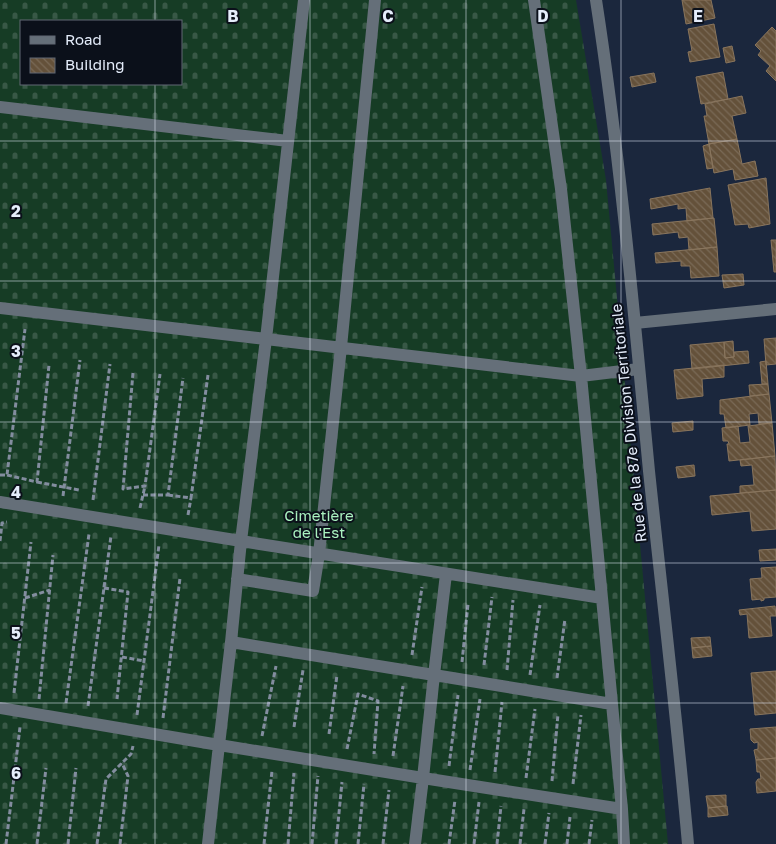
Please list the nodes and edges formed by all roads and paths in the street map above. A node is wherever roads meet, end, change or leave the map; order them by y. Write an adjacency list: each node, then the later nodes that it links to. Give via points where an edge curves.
1 (304, 0): 6 (street)
2 (375, 0): 12 (street)
3 (534, 0): 20 (street, via 561,189)
4 (596, 0): 10 (street, Rue de la 87e Division Territoriale, via 610,92)
5 (0, 107): 6 (street)
6 (288, 141): 11 (street)
7 (0, 308): 9 (street)
8 (776, 309): 10 (street)
9 (27, 311): 11 (street); 22 (path)
10 (635, 323): 16 (street, Rue de la 87e Division Territoriale)
11 (266, 339): 12 (street); 34 (street)
12 (341, 347): 20 (street); 36 (street)
13 (80, 360): 25 (path)
14 (110, 364): 31 (path)
15 (49, 365): 24 (path)
16 (639, 369): 20 (street); 120 (street, Rue de la 87e Division Territoriale)
17 (133, 373): 18 (path, via 123,489 145,486)
18 (160, 374)
19 (208, 375): 28 (path, via 191,498)
20 (581, 376): 48 (street)
21 (183, 378): 28 (path)
22 (7, 475): 23 (path); 24 (path)
23 (0, 476)
24 (37, 482): 25 (path)
25 (65, 488): 26 (path); 30 (path)
26 (79, 490)
27 (143, 495): 28 (path)
28 (168, 495)
29 (0, 502): 30 (street)
30 (61, 512): 31 (street)
31 (91, 517): 32 (street); 71 (path)
32 (113, 520): 33 (street); 44 (path)
33 (161, 528): 34 (street); 55 (path)
34 (241, 541): 36 (street); 41 (street)
35 (31, 542): 47 (path)
36 (319, 554): 38 (street); 41 (street, via 313,591)
37 (53, 555): 46 (path)
38 (425, 571): 39 (street); 57 (path)
39 (446, 574): 42 (street); 59 (street)
40 (180, 578): 76 (path)
41 (237, 579): 51 (street)
42 (494, 582): 43 (street); 61 (path)
43 (514, 585): 45 (street); 58 (path)
44 (104, 588): 53 (path, via 128,592); 72 (path)
45 (542, 589): 48 (street); 63 (path)
46 (50, 590): 47 (path); 69 (path)
47 (25, 598): 68 (path)
48 (602, 598): 67 (street)
49 (468, 604): 60 (path)
50 (564, 619): 64 (path)
51 (231, 642): 52 (street); 77 (street)
52 (305, 654): 54 (street); 73 (path)
53 (122, 657): 55 (path); 65 (path)
54 (339, 660): 57 (street); 75 (path)
55 (144, 662): 74 (path)
56 (276, 665): 78 (path)
57 (407, 670): 59 (street); 88 (path)
58 (507, 670)
59 (434, 675): 60 (street); 89 (street)
60 (460, 679): 61 (street); 90 (path)
61 (482, 683): 62 (street); 91 (path)
62 (503, 686): 63 (street); 92 (path)
63 (533, 691): 64 (street); 93 (path)
64 (555, 694): 66 (street)
65 (117, 699)
66 (583, 699): 67 (street); 96 (path)
67 (612, 704): 98 (street)
68 (11, 710): 69 (street); 99 (path)
69 (38, 714): 71 (street)
70 (558, 714): 95 (path)
71 (64, 719): 72 (street)
72 (85, 723): 74 (street)
73 (294, 728)
74 (135, 731): 76 (street); 83 (path, via 131,754)
75 (329, 734)
76 (161, 735): 77 (street)
77 (219, 744): 78 (street); 104 (street)
78 (259, 751): 79 (street)
79 (274, 754): 80 (street); 105 (path)
80 (296, 757): 82 (street); 106 (path)
81 (373, 757): 84 (path, via 378,701 358,694)
82 (319, 761): 84 (street); 107 (path)
83 (122, 764): 102 (path, via 106,779); 103 (path, via 128,776)
84 (344, 765): 87 (street); 108 (path)
85 (46, 768): 100 (path)
86 (76, 768): 101 (path)
87 (366, 769): 88 (street); 109 (path)
88 (391, 773): 89 (street); 110 (path)
89 (423, 778): 90 (street); 111 (street)
90 (447, 782): 91 (street)
91 (474, 786): 92 (street); 113 (path)
92 (498, 790): 93 (street); 114 (path)
93 (525, 794): 95 (street); 115 (path)
94 (455, 798): 112 (path)
95 (550, 799): 96 (street); 116 (path)
96 (572, 801): 97 (street); 117 (path)
97 (593, 804): 98 (street); 118 (path)
98 (622, 809): 119 (street)
99 (6, 844)
100 (37, 844)
101 (68, 844)
102 (98, 844)
103 (120, 844)
104 (208, 844)
105 (264, 844)
106 (288, 844)
107 (312, 844)
108 (336, 844)
109 (358, 844)
110 (383, 844)
111 (415, 844)
112 (449, 844)
113 (474, 844)
114 (497, 844)
115 (520, 844)
116 (545, 844)
117 (567, 844)
118 (589, 844)
119 (624, 844)
120 (688, 844)

